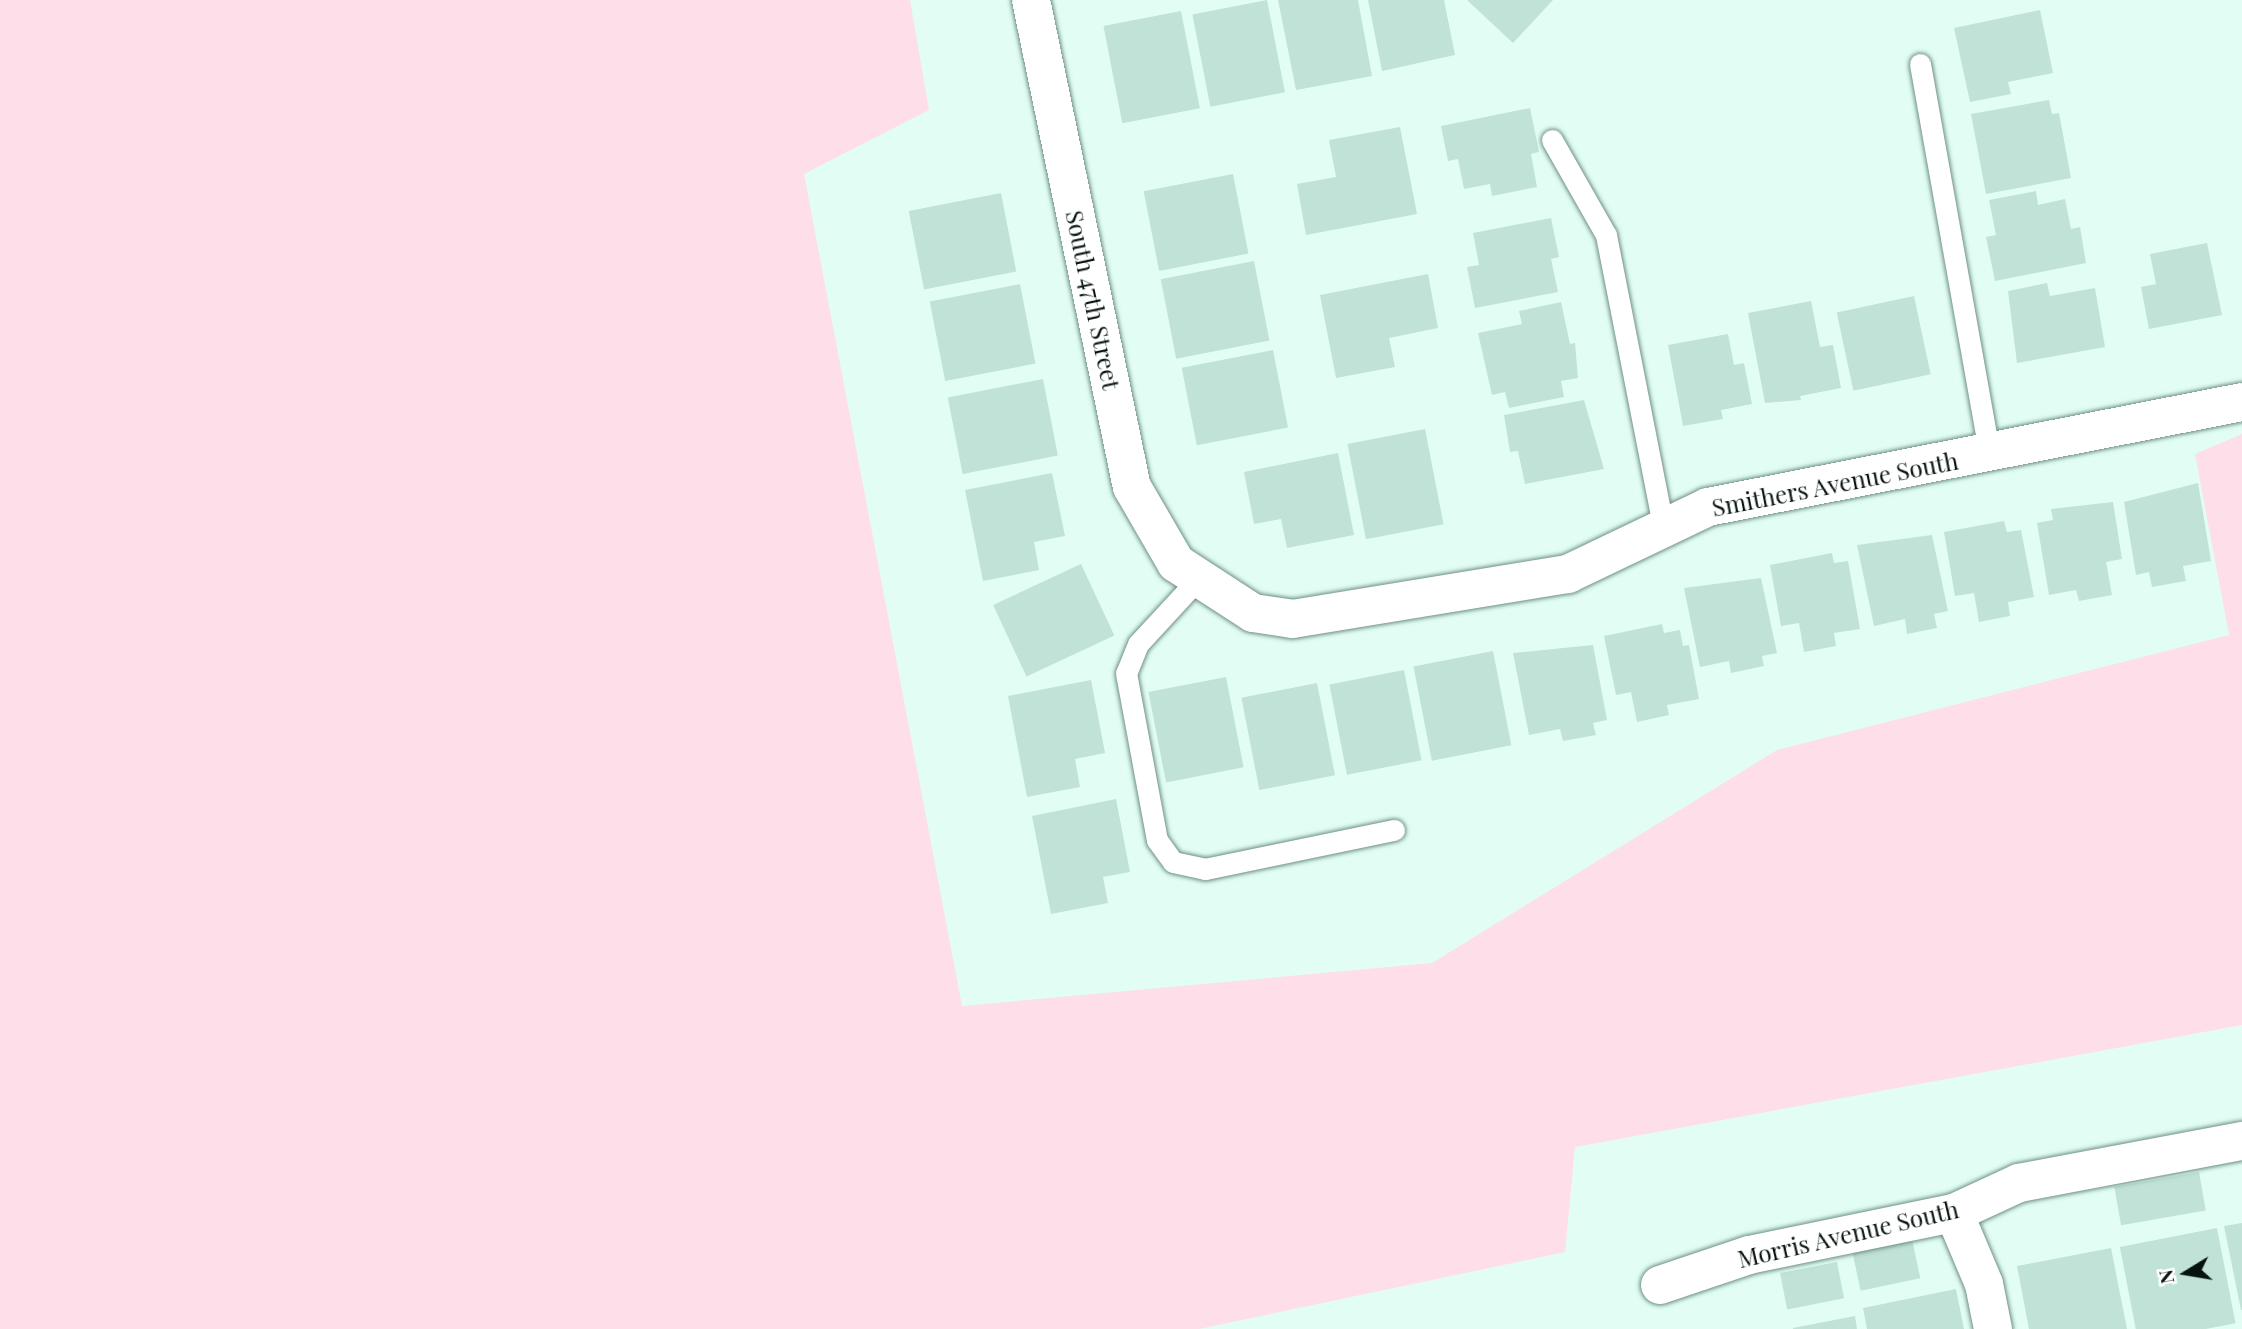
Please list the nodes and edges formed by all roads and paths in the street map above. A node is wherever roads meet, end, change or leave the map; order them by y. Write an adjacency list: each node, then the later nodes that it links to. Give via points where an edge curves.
1 (1031, 0): 7 (street, South 47th Street, via 1132,487 1154,532 1177,563)
2 (1920, 64): 5 (lane)
3 (1552, 141): 6 (lane, via 1609,243)
4 (2242, 402): 5 (street, Smithers Avenue South)
5 (1989, 453): 6 (street, Smithers Avenue South, via 1708,507)
6 (1663, 526): 7 (street, Smithers Avenue South, via 1569,574 1293,619 1253,613)
7 (1198, 579): 8 (lane, via 1138,644 1126,673 1157,840 1173,862 1205,869)
8 (1394, 830)
9 (2242, 1141): 10 (street, Morris Avenue South, via 2020,1183)
10 (1954, 1213): 11 (street, Morris Avenue South, via 1749,1255); 12 (street, via 1984,1284)
11 (1660, 1284)
12 (1993, 1329)

